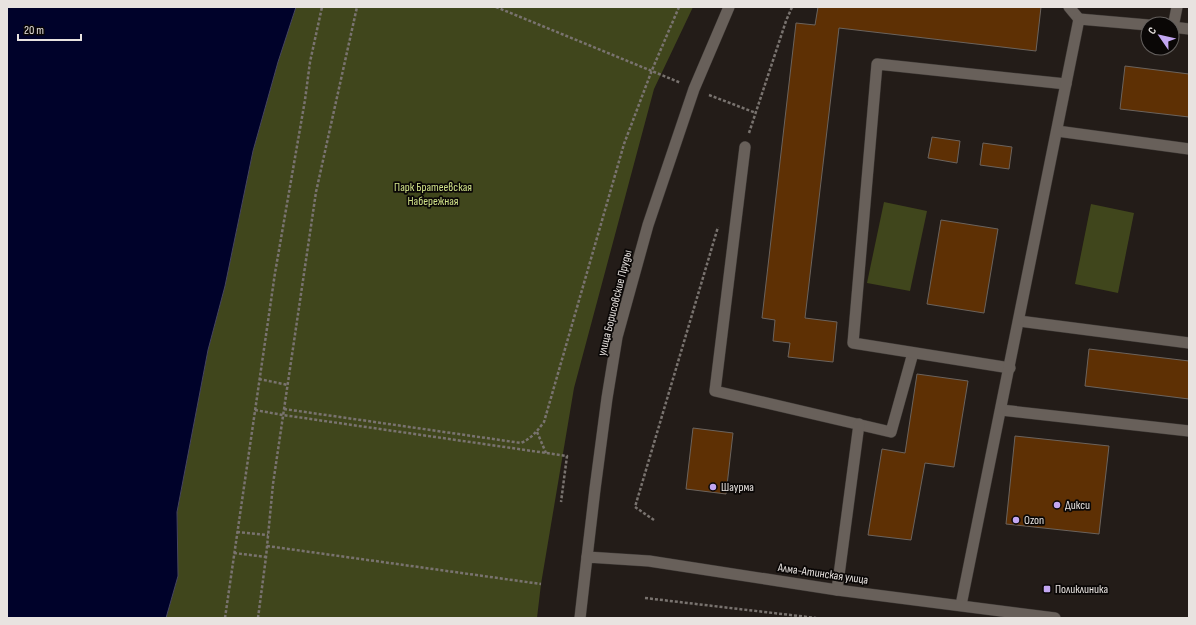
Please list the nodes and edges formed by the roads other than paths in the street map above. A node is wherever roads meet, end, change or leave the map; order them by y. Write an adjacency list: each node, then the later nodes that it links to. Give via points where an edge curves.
1 (729, 7): 16 (street, улица Борисовские Пруды, via 694,89 648,225 617,337)
2 (1069, 7): 3 (street)
3 (1079, 19): 4 (street); 5 (street)
4 (1140, 24)
5 (1066, 84): 6 (street); 11 (street, via 877,64 853,343)
6 (1057, 131): 8 (street); 9 (street)
7 (745, 147): 14 (street, via 715,391)
8 (1189, 149)
9 (1019, 321): 10 (street); 12 (street)
10 (1189, 343)
11 (913, 353): 12 (street); 14 (street, via 891,432)
12 (1010, 368): 13 (street)
13 (1001, 410): 15 (street); 18 (street)
14 (859, 424): 17 (street)
15 (1189, 432)
16 (587, 557): 17 (street, Алма-Атинская улица, via 649,562); 20 (street, улица Борисовские Пруды)
17 (838, 590): 18 (street, Алма-Атинская улица)
18 (961, 605): 19 (street, Алма-Атинская улица)
19 (1027, 616): 21 (street, Алма-Атинская улица)
20 (580, 618)
21 (1055, 618)

